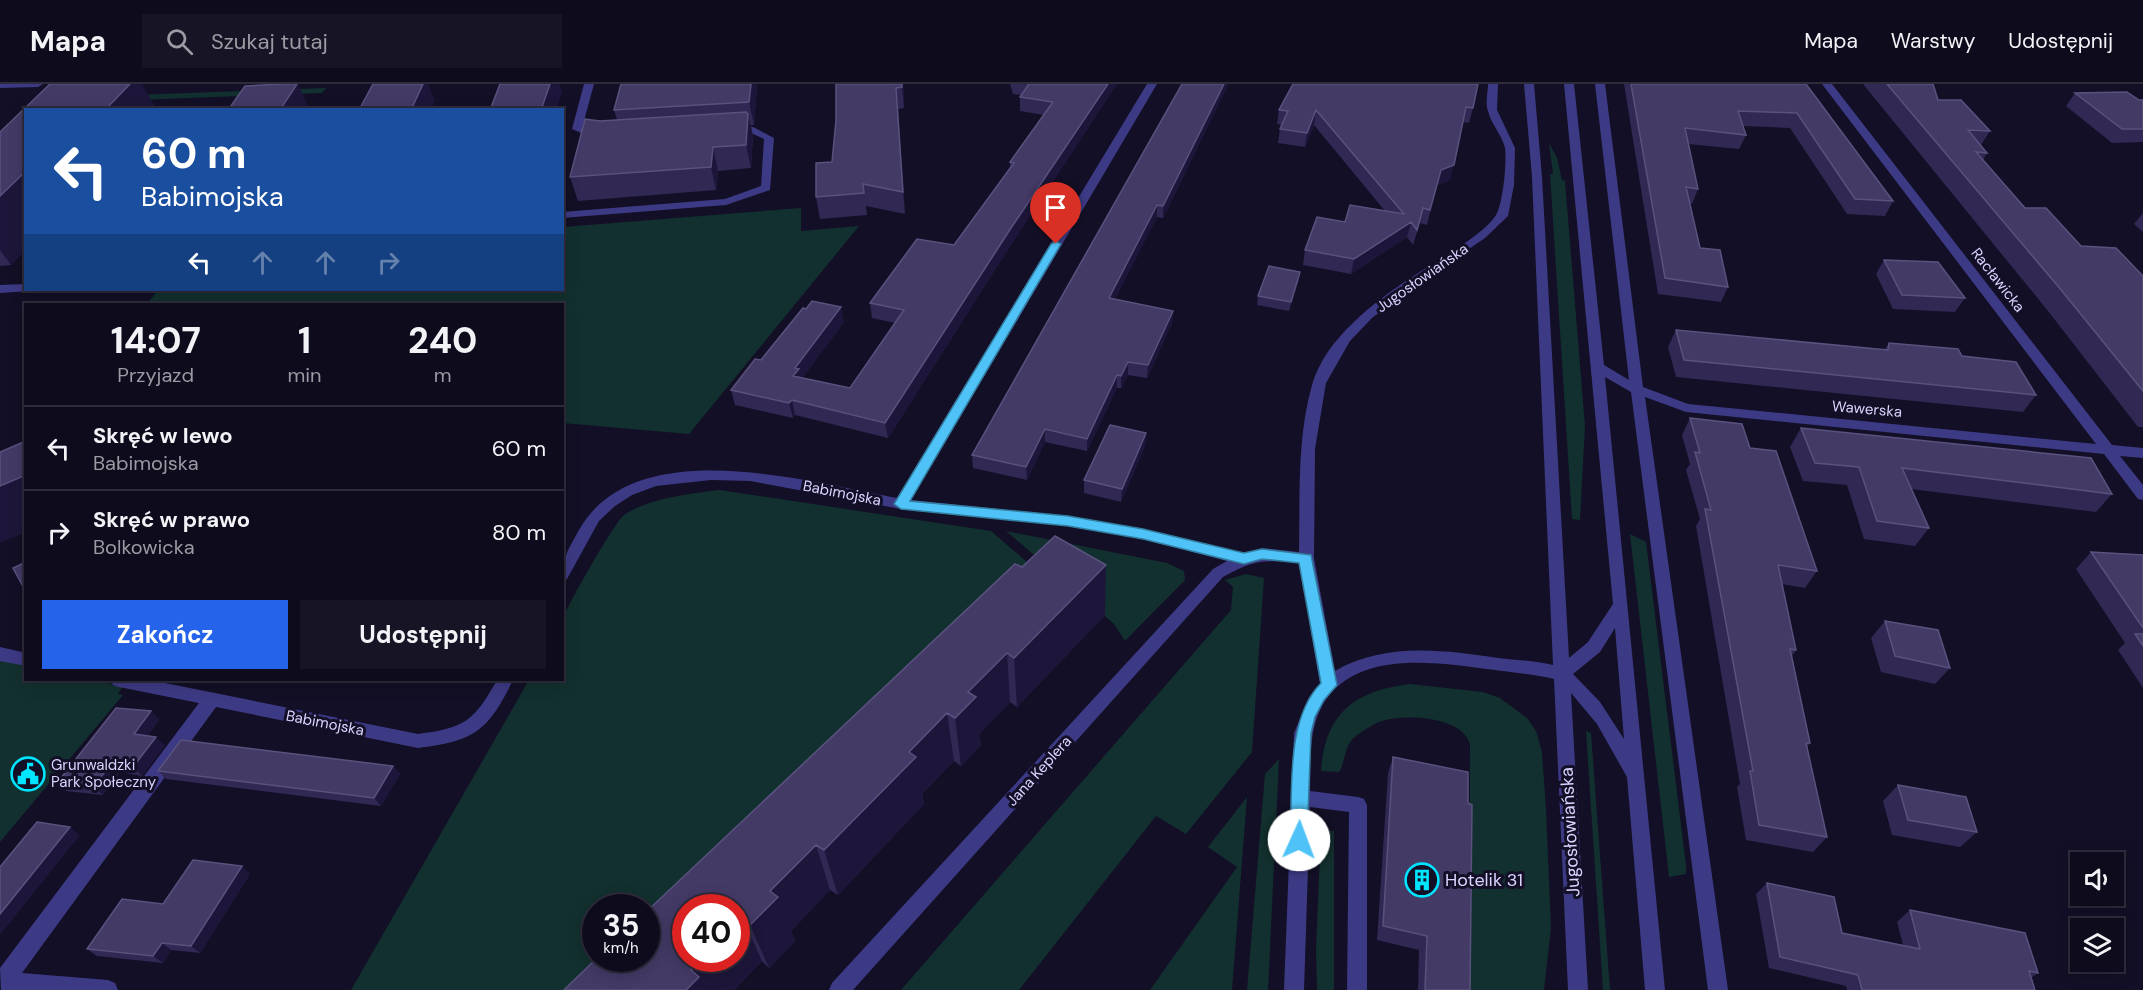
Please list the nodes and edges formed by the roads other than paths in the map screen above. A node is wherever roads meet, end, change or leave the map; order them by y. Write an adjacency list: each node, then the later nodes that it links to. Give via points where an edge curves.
1 (38, 84): 9 (street)
2 (589, 84): 11 (street, via 578,129 607,140)
3 (1152, 84): 20 (street)
4 (1493, 84): 21 (street, Jugosłowiańska, via 1492,110 1510,148 1506,208 1481,236 1368,315 1333,356 1318,383 1308,449)
5 (1529, 84): 27 (street, Jugosłowiańska)
6 (1569, 84): 15 (street)
7 (1600, 84): 16 (street)
8 (1827, 84): 17 (street, Racławicka)
9 (0, 85)
10 (719, 132): 12 (street, via 753,130 769,138 766,188 726,202)
11 (618, 139)
12 (564, 214)
13 (24, 288): 14 (street)
14 (0, 289)
15 (1597, 367): 16 (street, Wawerska); 24 (street)
16 (1638, 390): 17 (street, Wawerska, via 1686,408); 40 (street)
17 (2108, 449): 18 (street, Wawerska); 19 (street, Racławicka)
18 (2143, 453)
19 (2143, 495)
20 (901, 504): 22 (street, Babimojska, via 1068,521 1143,534); 23 (street, Babimojska, via 750,476 711,474 655,481 627,491 594,517)
21 (1306, 558): 22 (street, Babimojska, via 1262,554); 30 (street, Jugosłowiańska)
22 (1244, 559): 35 (street, Jana Keplera, via 1218,573)
23 (564, 571)
24 (1620, 605): 27 (street, via 1594,647); 32 (street)
25 (0, 654): 26 (street)
26 (24, 660)
27 (1561, 674): 30 (street, via 1446,657 1405,656 1365,663); 32 (street, via 1605,723); 38 (street, Jugosłowiańska)
28 (124, 681): 31 (street, Babimojska)
29 (504, 681): 31 (street, Babimojska, via 491,706 465,732 418,741)
30 (1329, 685): 33 (street, via 1318,695 1307,716)
31 (213, 699): 34 (street, via 3,981)
32 (1635, 776): 39 (street)
33 (1300, 798): 36 (street); 37 (street, via 1358,806)
34 (108, 990)
35 (840, 990)
36 (1294, 990)
37 (1357, 990)
38 (1578, 990)
39 (1655, 990)
40 (1718, 990)

